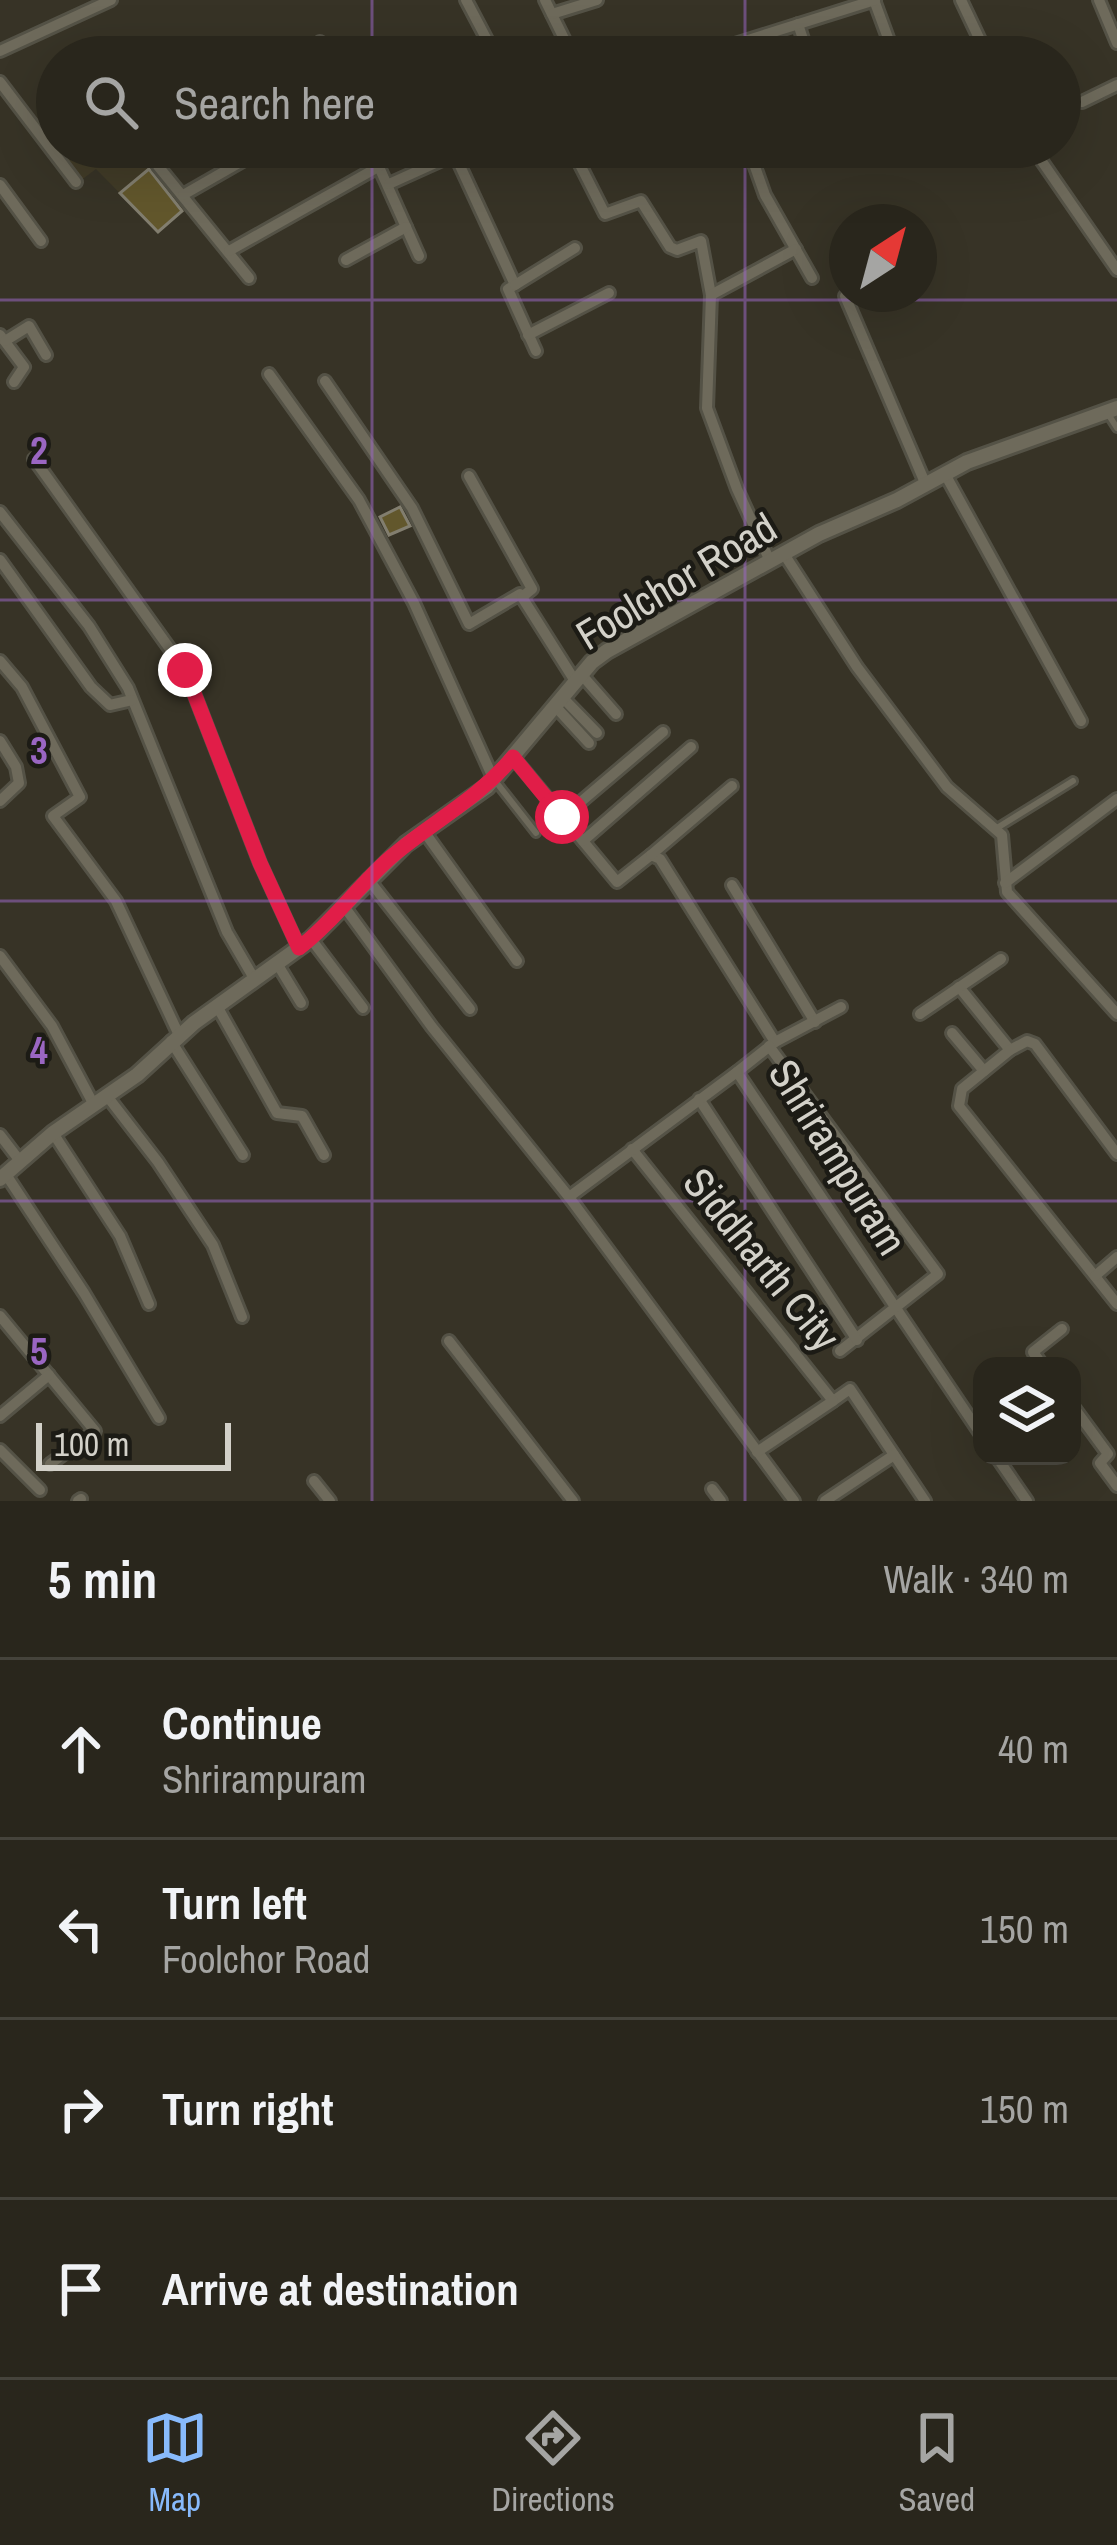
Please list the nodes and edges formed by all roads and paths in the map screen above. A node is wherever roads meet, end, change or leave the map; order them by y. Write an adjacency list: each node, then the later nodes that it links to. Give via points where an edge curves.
1 (466, 0): 10 (street)
2 (545, 0): 8 (street)
3 (597, 0): 8 (street)
4 (874, 0): 9 (street); 14 (street)
5 (961, 0): 15 (street)
6 (1100, 0): 16 (street)
7 (108, 1): 17 (street)
8 (552, 14): 11 (street)
9 (799, 24): 12 (street); 13 (street)
10 (485, 36)
11 (563, 36)
12 (765, 36)
13 (803, 36)
14 (887, 36)
15 (978, 36)
16 (1117, 43)
17 (0, 51)
18 (0, 82): 21 (street)
19 (1117, 86): 20 (street)
20 (1082, 101)
21 (36, 129)
22 (65, 168): 32 (street)
23 (160, 168): 35 (street)
24 (230, 168): 35 (street)
25 (376, 168): 40 (street)
26 (381, 168): 33 (street)
27 (425, 168): 33 (street)
28 (461, 168): 46 (street)
29 (582, 168): 48 (street, via 605,214 641,201 670,247 701,241)
30 (756, 168): 39 (street)
31 (1047, 168): 43 (street)
32 (76, 182)
33 (389, 184): 36 (street)
34 (0, 185): 37 (street)
35 (182, 195): 40 (street)
36 (406, 227): 41 (street); 42 (street)
37 (40, 241)
38 (575, 248): 46 (street)
39 (796, 249): 45 (street); 48 (street)
40 (229, 251): 44 (street)
41 (419, 256)
42 (346, 260)
43 (1117, 270)
44 (249, 278)
45 (812, 278)
46 (515, 285): 50 (street, via 508,289)
47 (609, 293): 50 (street)
48 (710, 295): 64 (street, via 707,407 737,489)
49 (851, 312): 62 (street)
50 (528, 335): 52 (street)
51 (2, 338): 53 (street, via 29,326); 56 (street, via 24,367)
52 (536, 352)
53 (46, 355)
54 (269, 374): 78 (street, via 359,500)
55 (325, 381): 66 (street, via 412,508 469,624)
56 (14, 382)
57 (1112, 410): 58 (lane); 60 (street, Foolchor Road)
58 (1117, 428)
59 (34, 459): 93 (street, via 185,670 260,863)
60 (946, 474): 62 (street, Foolchor Road); 72 (street)
61 (470, 476): 66 (street, via 532,589)
62 (926, 484): 64 (street, Foolchor Road)
63 (0, 512): 69 (street, via 89,626)
64 (777, 558): 68 (street, Foolchor Road, via 625,640); 84 (street, via 946,788)
65 (0, 560): 69 (street, via 91,687 110,705)
66 (522, 597): 68 (street)
67 (0, 661): 109 (street, via 80,797 52,815 116,901)
68 (578, 677): 70 (street, Foolchor Road); 71 (street)
69 (132, 700): 98 (street, via 227,932)
70 (558, 702): 74 (street); 77 (street, Foolchor Road)
71 (616, 714)
72 (1081, 721)
73 (663, 732): 83 (street)
74 (593, 738)
75 (0, 741): 82 (street, via 19,783)
76 (691, 747): 87 (street)
77 (513, 757): 78 (street, Foolchor Road); 83 (street)
78 (494, 780): 85 (street, Foolchor Road); 86 (lane)
79 (1073, 781): 84 (lane)
80 (732, 786): 88 (street)
81 (1117, 799): 90 (street)
82 (0, 800)
83 (562, 817): 87 (street)
84 (997, 828): 90 (street)
85 (423, 830): 89 (street, Foolchor Road); 96 (street)
86 (536, 833)
87 (583, 841): 88 (street, via 617,883)
88 (651, 855): 110 (street, Shrirampuram)
89 (368, 879): 92 (street, Foolchor Road); 104 (street)
90 (1005, 883): 106 (street)
91 (732, 885): 107 (street)
92 (343, 905): 93 (street, Foolchor Road); 124 (street)
93 (305, 944): 97 (street, Foolchor Road); 103 (street)
94 (0, 956): 115 (street)
95 (1001, 959): 99 (street)
96 (517, 961)
97 (278, 965): 98 (street, Foolchor Road); 100 (street)
98 (255, 980): 101 (street, Foolchor Road)
99 (959, 987): 105 (street); 111 (street)
100 (301, 1003)
101 (218, 1006): 109 (street, Foolchor Road); 121 (street, via 277,1113 302,1116)
102 (842, 1007): 107 (street)
103 (363, 1008)
104 (470, 1009)
105 (920, 1014)
106 (1117, 1014)
107 (815, 1022): 110 (street)
108 (952, 1033): 112 (street)
109 (175, 1038): 115 (street, Foolchor Road); 120 (street)
110 (772, 1044): 113 (street, Shrirampuram); 129 (street, via 938,1274)
111 (1010, 1049): 112 (street); 119 (street, via 1035,1044)
112 (984, 1071): 126 (street, via 962,1089 958,1106)
113 (737, 1072): 114 (street); 129 (street, Shrirampuram)
114 (699, 1099): 118 (street); 133 (street)
115 (100, 1101): 116 (street, Foolchor Road); 130 (street, via 158,1162 213,1245)
116 (53, 1133): 122 (street, Foolchor Road); 127 (street, via 120,1236)
117 (0, 1135): 122 (street)
118 (632, 1149): 124 (street); 138 (street, Siddharth City)
119 (1117, 1154)
120 (243, 1155)
121 (324, 1155)
122 (20, 1161): 123 (street, Foolchor Road)
123 (3, 1176): 141 (street)
124 (569, 1197): 144 (street)
125 (1117, 1257): 126 (street)
126 (1095, 1276): 128 (street)
127 (149, 1304)
128 (1117, 1304)
129 (895, 1309): 133 (street); 142 (street, Shrirampuram)
130 (242, 1317)
131 (1, 1320): 137 (street)
132 (1062, 1330): 136 (street, via 1033,1352)
133 (857, 1340): 135 (street)
134 (449, 1341): 153 (street)
135 (840, 1351)
136 (1037, 1357)
137 (49, 1375): 139 (street); 146 (street, via 94,1431)
138 (833, 1401): 144 (street); 145 (street, Siddharth City, via 850,1389)
139 (0, 1416)
140 (1081, 1417): 149 (street, via 1108,1454 1100,1463)
141 (160, 1418)
142 (973, 1423)
143 (0, 1450): 151 (street)
144 (757, 1452): 155 (street)
145 (894, 1455): 156 (street); 157 (street, Siddharth City)
146 (50, 1464)
147 (1002, 1465): 158 (street)
148 (314, 1481): 152 (street)
149 (1117, 1486)
150 (712, 1489): 154 (street)
151 (40, 1490)
152 (330, 1501)
153 (573, 1501)
154 (721, 1501)
155 (794, 1501)
156 (825, 1501)
157 (925, 1501)
158 (1027, 1501)

